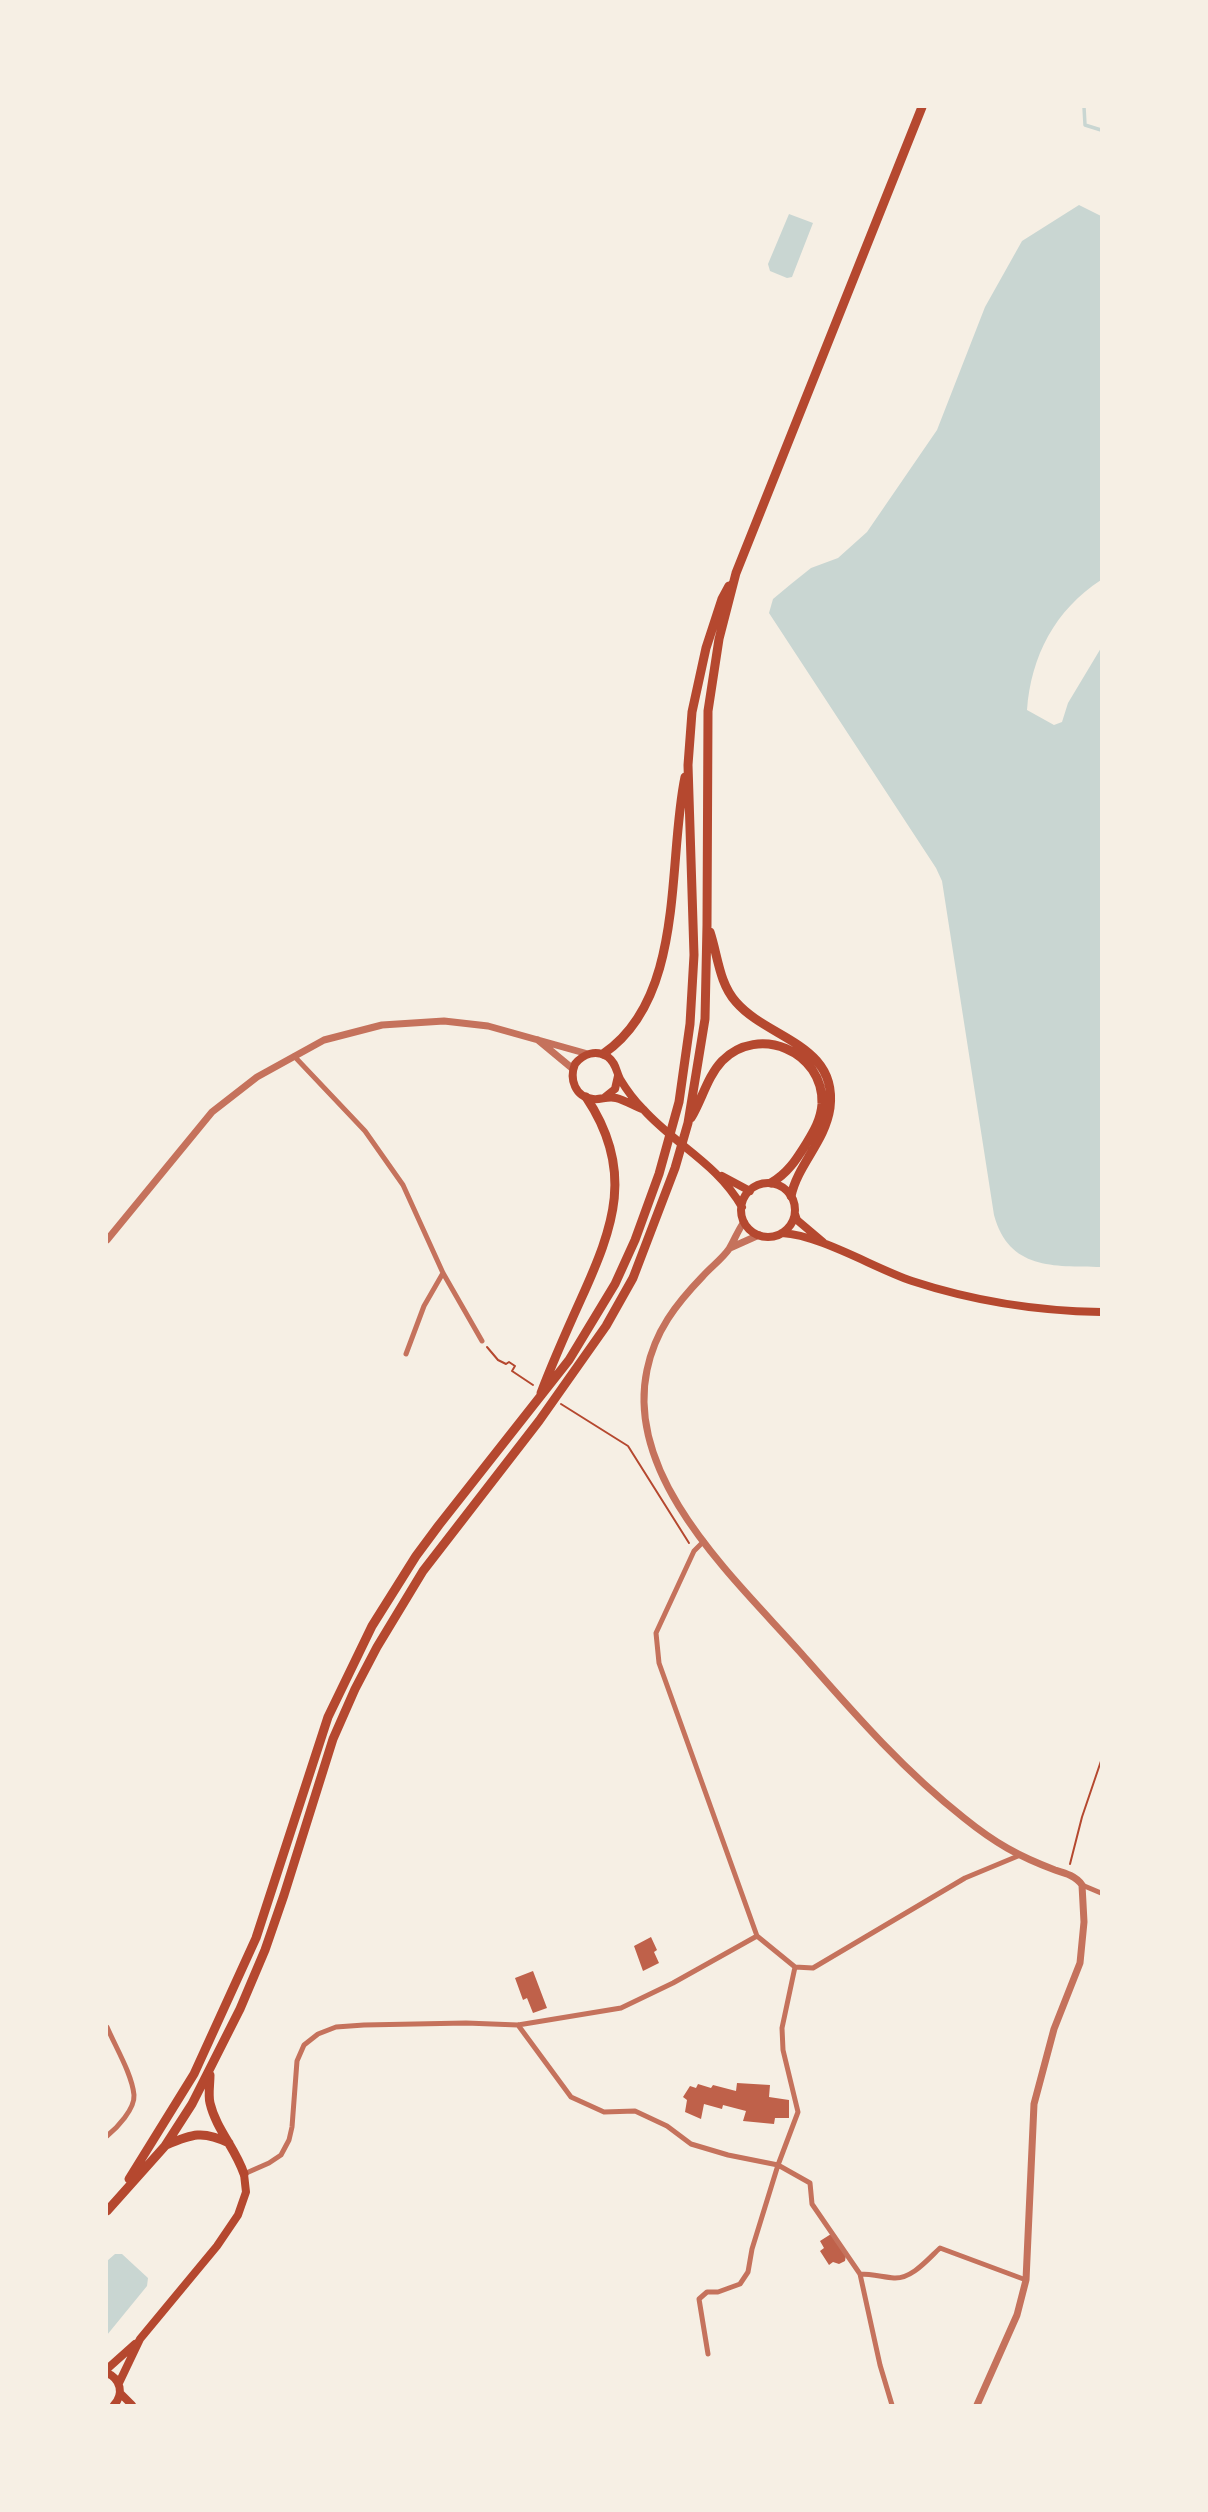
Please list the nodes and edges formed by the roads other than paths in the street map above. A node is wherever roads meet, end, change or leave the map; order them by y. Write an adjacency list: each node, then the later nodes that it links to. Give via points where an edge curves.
1 (922, 107): 2 (highway)
2 (736, 573): 3 (highway, via 706,648 692,712); 4 (highway, via 719,639 708,711)
3 (688, 765): 7 (highway, via 661,960 637,1019 617,1045); 31 (highway, via 694,955 679,1102 659,1174 615,1284)
4 (708, 925): 14 (highway, via 705,1019); 18 (highway, via 725,986 735,1001 811,1054 829,1085 827,1121 794,1181)
5 (537, 1040): 6 (street); 8 (street, via 464,1022 399,1022 324,1040); 9 (street)
6 (587, 1054): 7 (main road); 9 (main road)
7 (603, 1054): 10 (main road, via 614,1063)
8 (294, 1056): 24 (street, via 257,1077 212,1112); 27 (street, via 365,1131 403,1185)
9 (573, 1069): 11 (main road, via 573,1083)
10 (618, 1076): 12 (main road, via 615,1088); 13 (main road)
11 (586, 1097): 12 (main road); 31 (highway, via 607,1133 613,1155 613,1217 603,1251)
12 (605, 1097): 13 (main road, via 618,1098)
13 (646, 1112): 15 (main road)
14 (688, 1123): 16 (highway, via 716,1068 737,1050 766,1044 803,1057 820,1084 820,1116 786,1175); 40 (highway, via 633,1278 606,1326 423,1571 355,1689 333,1739 265,1951)
15 (720, 1175): 17 (main road); 19 (main road)
16 (771, 1183): 17 (main road); 18 (main road)
17 (750, 1191): 19 (main road)
18 (791, 1196): 20 (main road)
19 (742, 1207): 21 (main road)
20 (794, 1214): 22 (main road); 25 (main road)
21 (744, 1222): 23 (main road); 26 (street)
22 (782, 1233): 23 (main road); 25 (main road)
23 (759, 1235): 26 (street)
24 (107, 1240)
25 (825, 1244): 28 (main road, via 910,1280 964,1296 1043,1309)
26 (730, 1248): 32 (street, via 666,1320 650,1355 644,1390 646,1424 657,1463)
27 (443, 1273): 29 (street); 30 (street, via 424,1306)
28 (1101, 1312)
29 (482, 1341)
30 (406, 1354)
31 (538, 1402): 46 (highway, via 424,1546 366,1638 328,1717 256,1938 194,2074)
32 (704, 1541): 33 (street, via 742,1590 914,1777); 36 (street, via 694,1551 656,1633 659,1663)
33 (1018, 1856): 34 (street); 37 (street, via 965,1878 813,1968)
34 (1082, 1885): 35 (street); 49 (street, via 1080,1964 1054,2029 1034,2104)
35 (1101, 1893)
36 (757, 1936): 37 (street); 38 (street, via 621,2008)
37 (795, 1967): 44 (street, via 782,2028 798,2112)
38 (518, 2025): 44 (street, via 571,2097 604,2112 635,2111 691,2144); 45 (street, via 364,2025 318,2034 304,2046 297,2061 289,2140 281,2155)
39 (107, 2027): 41 (street, via 134,2096 128,2112)
40 (210, 2070): 42 (highway, via 209,2101); 43 (highway)
41 (107, 2136)
42 (230, 2144): 43 (highway, via 212,2135 195,2134); 45 (highway)
43 (165, 2146): 46 (highway)
44 (778, 2165): 48 (street, via 810,2183 812,2204); 51 (street, via 748,2272 740,2284 707,2292 699,2299)
45 (244, 2174): 50 (main road, via 246,2192 230,2228)
46 (118, 2198): 47 (highway)
47 (107, 2211)
48 (860, 2274): 49 (street, via 897,2278 916,2270 940,2248); 57 (street)
49 (1026, 2280): 58 (street, via 1017,2315)
50 (140, 2339): 52 (main road); 53 (main road)
51 (708, 2354)
52 (107, 2371): 53 (main road)
53 (118, 2383): 54 (main road)
54 (120, 2393): 55 (main road); 56 (main road)
55 (114, 2405)
56 (132, 2405)
57 (892, 2405)
58 (977, 2405)

